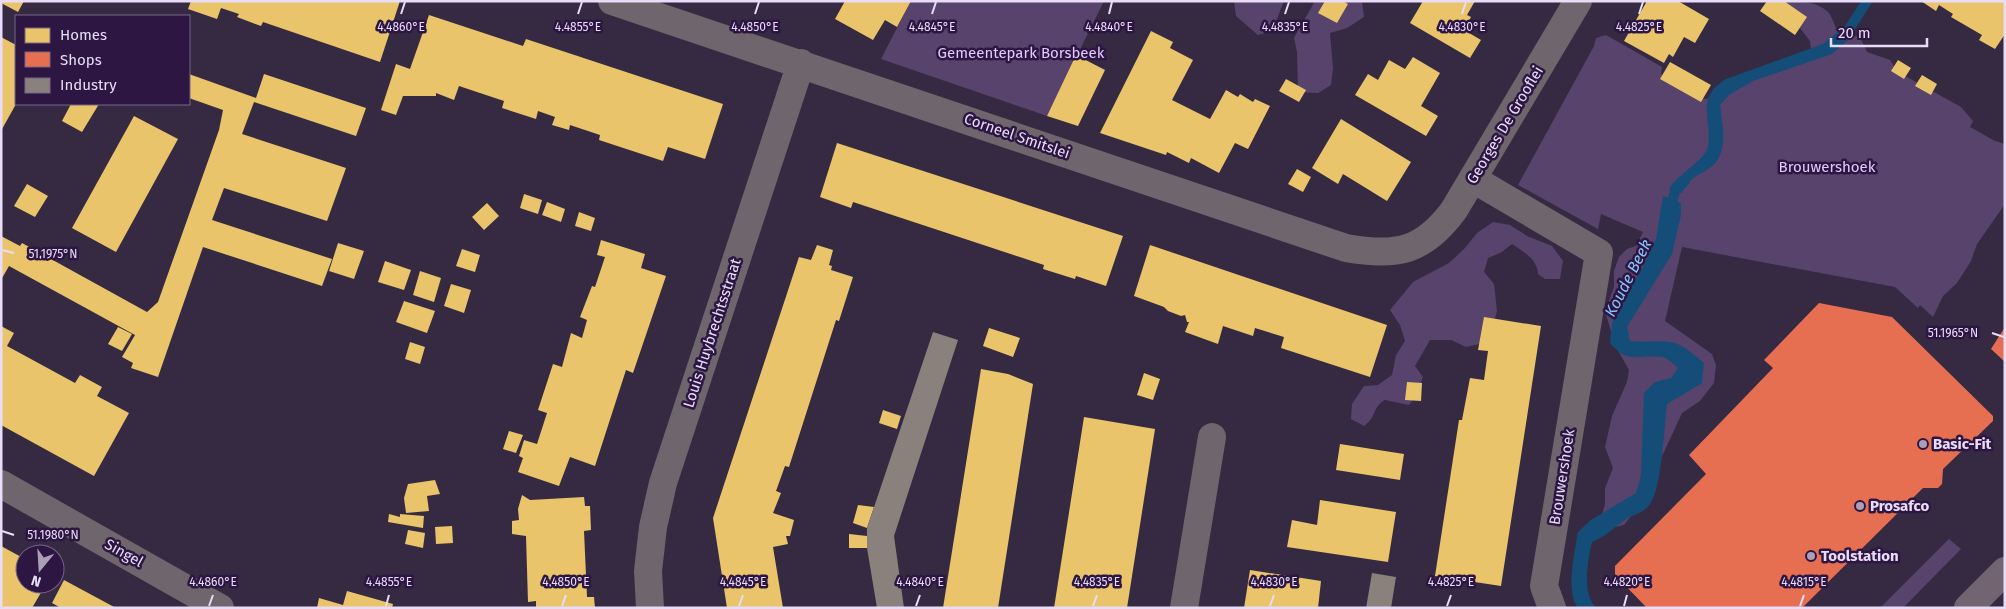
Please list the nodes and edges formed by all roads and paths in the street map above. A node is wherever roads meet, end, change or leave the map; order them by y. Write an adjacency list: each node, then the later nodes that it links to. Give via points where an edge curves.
1 (612, 1): 3 (street, Corneel Smitslei)
2 (1578, 1): 4 (street, Georges De Grooflei)
3 (801, 63): 5 (street, Corneel Smitslei, via 1346,248 1373,252 1401,250); 10 (street, Louis Huybrechtsstraat, via 663,483 648,571)
4 (1473, 179): 5 (street, Georges De Grooflei, via 1441,228); 12 (street, Brouwershoek, via 1599,253 1544,586)
5 (1423, 241)
6 (1212, 437): 11 (street)
7 (1, 484): 9 (street, Singel)
8 (2005, 571): 13 (main road)
9 (220, 608)
10 (650, 608)
11 (1184, 608)
12 (1552, 608)
13 (1968, 608)

